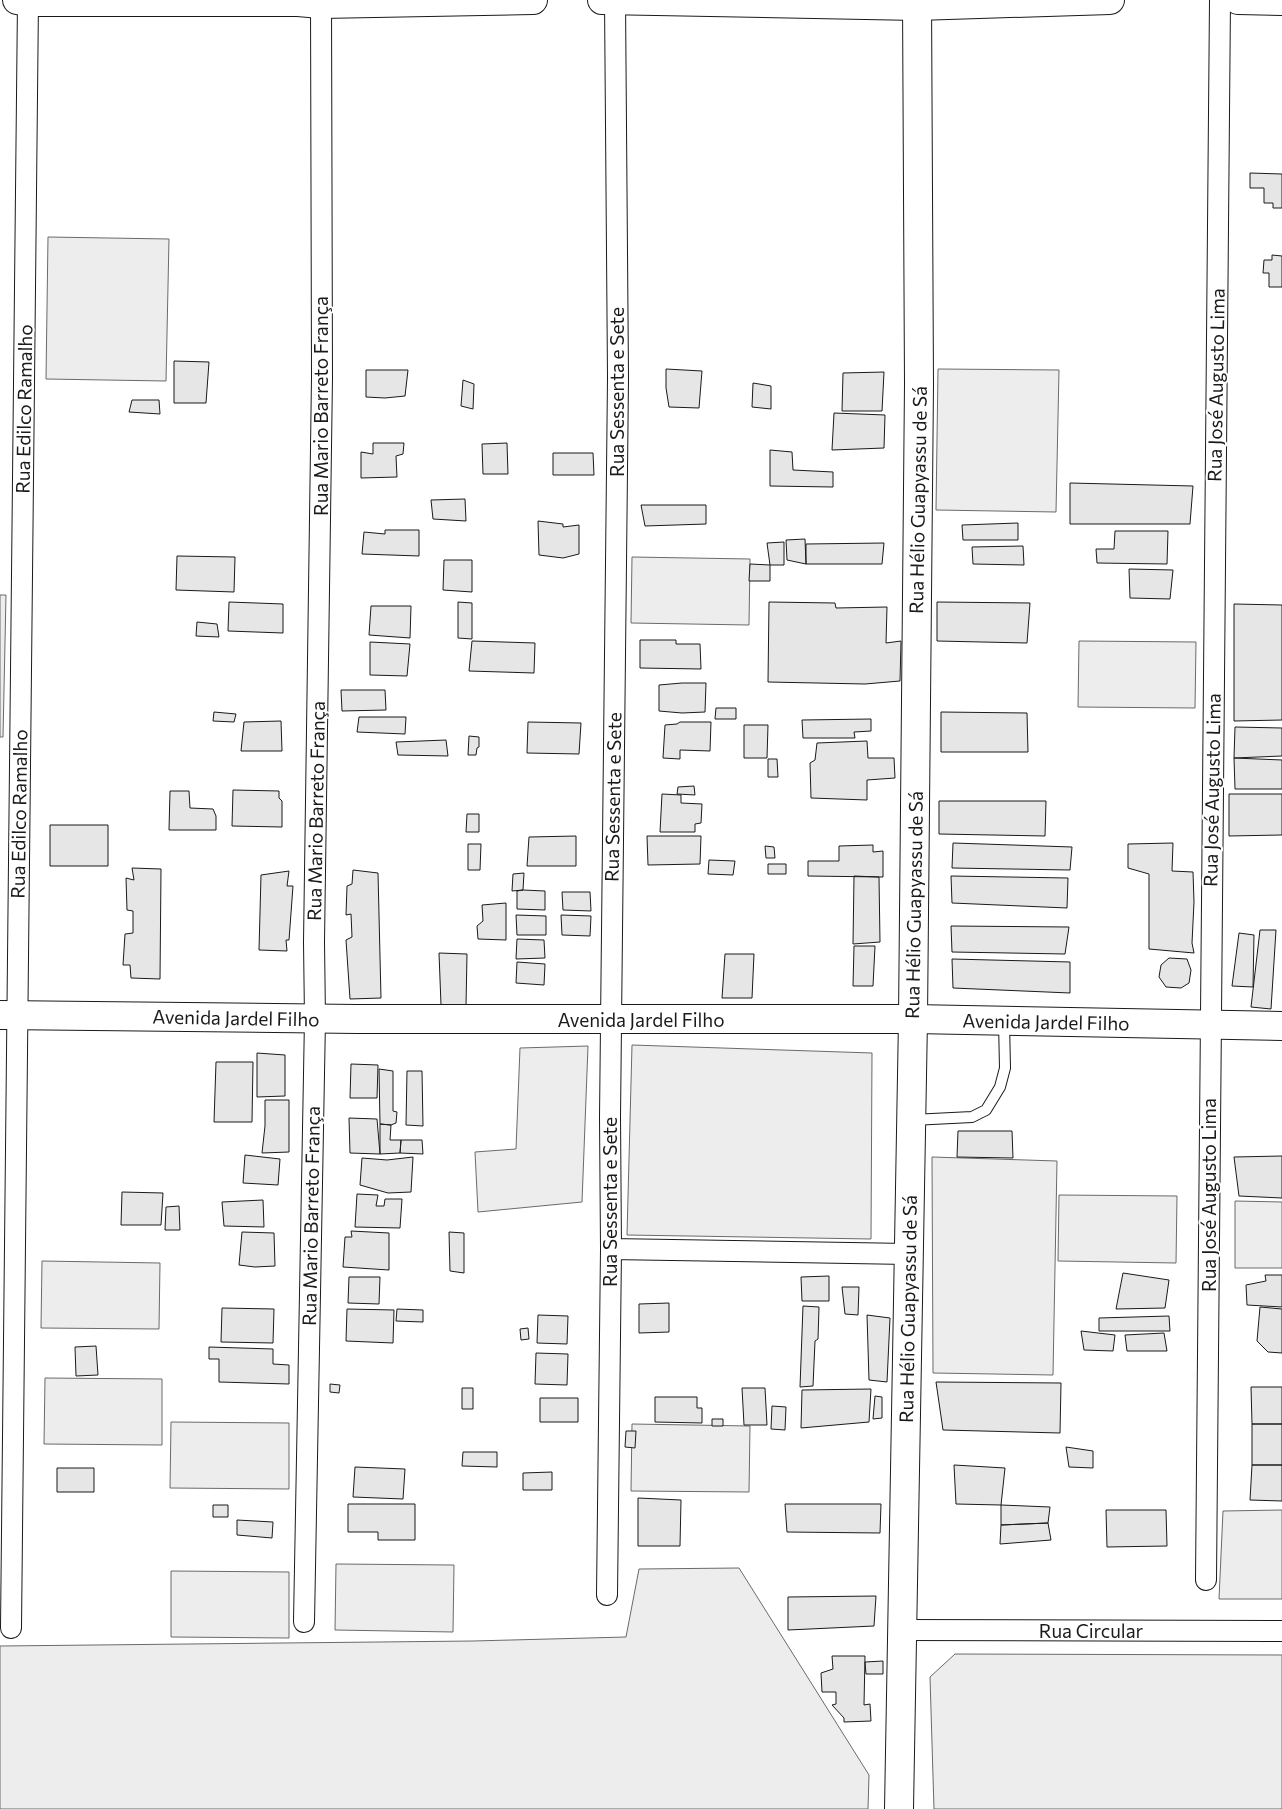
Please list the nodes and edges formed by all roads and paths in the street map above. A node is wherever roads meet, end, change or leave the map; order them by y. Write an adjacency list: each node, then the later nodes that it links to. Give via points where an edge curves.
1 (533, 0): 8 (main road)
2 (611, 0): 9 (main road); 13 (street, Rua Sessenta e Sete, via 618,378)
3 (1110, 0): 9 (main road)
4 (1220, 0): 15 (street, Rua José Augusto Lima)
5 (1238, 0): 7 (main road)
6 (25, 1): 8 (main road); 10 (street, Rua Edilco Ramalho)
7 (1282, 1)
8 (321, 2): 11 (street, Rua Mario Barreto França, via 322,377)
9 (917, 3): 12 (main road, Rua Hélio Guapyassu de Sá, via 919,384)
10 (9, 1015): 11 (main road, Avenida Jardel Filho); 23 (street, Rua Edilco Ramalho)
11 (315, 1019): 13 (main road, Avenida Jardel Filho); 22 (street, Rua Mario Barreto França)
12 (913, 1019): 13 (main road, Avenida Jardel Filho); 14 (main road, Avenida Jardel Filho); 17 (main road, Rua Hélio Guapyassu de Sá)
13 (611, 1020): 18 (street, Rua Sessenta e Sete)
14 (1004, 1021): 15 (main road, Avenida Jardel Filho); 17 (lane, via 1005,1068 1000,1087 986,1110 972,1117)
15 (1210, 1025): 16 (main road, Avenida Jardel Filho); 20 (street, Rua José Augusto Lima)
16 (1282, 1026)
17 (911, 1120): 19 (main road, Rua Hélio Guapyassu de Sá)
18 (611, 1250): 19 (street); 21 (street, Rua Sessenta e Sete)
19 (908, 1254): 24 (main road, Rua Hélio Guapyassu de Sá)
20 (1206, 1580)
21 (607, 1595)
22 (304, 1622)
23 (11, 1628)
24 (901, 1630): 25 (street, Rua Circular); 26 (main road, Rua Hélio Guapyassu de Sá)
25 (1282, 1631)
26 (899, 1809)

